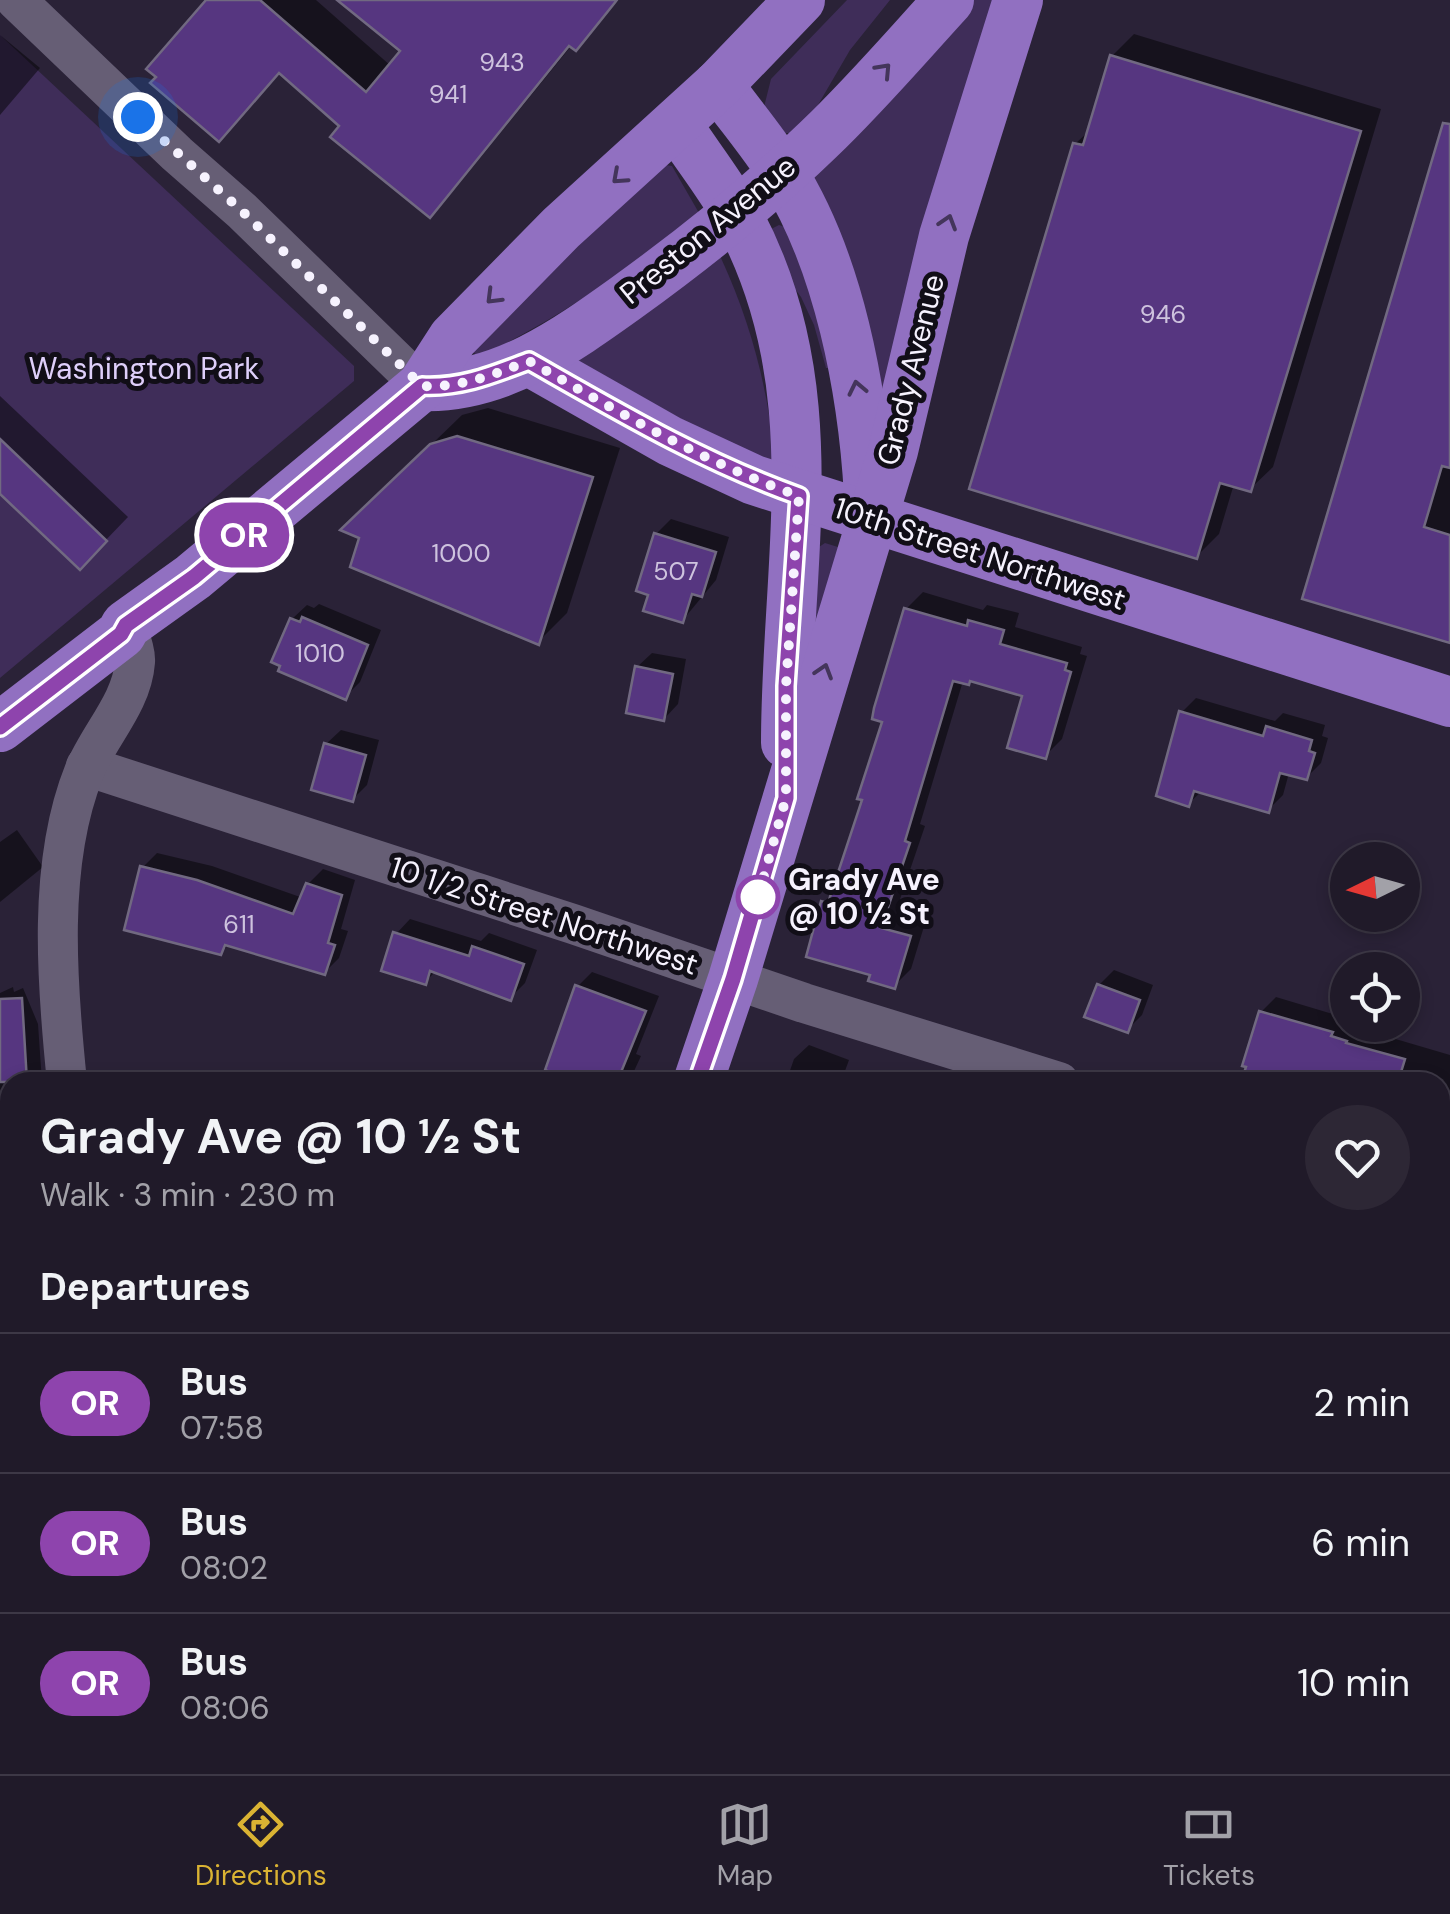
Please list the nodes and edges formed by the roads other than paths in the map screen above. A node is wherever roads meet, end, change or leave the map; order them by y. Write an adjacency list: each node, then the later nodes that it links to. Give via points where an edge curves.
1 (16, 0): 10 (street)
2 (800, 0): 5 (main road)
3 (949, 0): 7 (main road, Preston Avenue, one-way to 3)
4 (1018, 0): 12 (main road, Grady Avenue, one-way to 4, via 944,236)
5 (718, 85): 6 (main road); 7 (main road)
6 (676, 125): 8 (main road, Grady Avenue); 10 (main road, one-way to 10, via 453,338)
7 (782, 173): 8 (main road, Preston Avenue); 12 (main road, one-way to 7, via 861,407 841,318 805,216)
8 (736, 213): 9 (main road, Preston Avenue, via 591,323); 11 (main road, Grady Avenue, via 785,345)
9 (529, 361): 10 (main road, Preston Avenue, via 477,381); 11 (main road, 10th Street Northwest, via 670,442)
10 (422, 386): 13 (main road, via 194,577)
11 (799, 496): 12 (main road, 10th Street Northwest); 17 (main road, Grady Avenue)
12 (871, 520): 14 (main road, 10th Street Northwest); 17 (main road, Grady Avenue, one-way to 12)
13 (126, 625): 15 (main road); 16 (street, via 136,663 125,698)
14 (1450, 702)
15 (0, 727)
16 (86, 766): 18 (street, 10 1/2 Street Northwest); 19 (street, via 66,831 59,922)
17 (786, 798): 18 (main road, Grady Avenue)
18 (733, 979): 20 (main road, Grady Avenue); 21 (street, 10 1/2 Street Northwest)
19 (66, 1072)
20 (701, 1072)
21 (1027, 1072)

